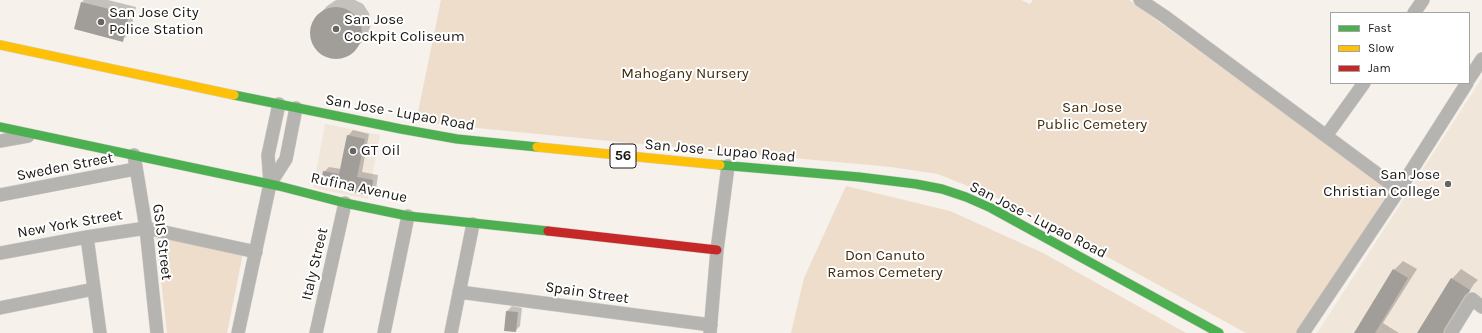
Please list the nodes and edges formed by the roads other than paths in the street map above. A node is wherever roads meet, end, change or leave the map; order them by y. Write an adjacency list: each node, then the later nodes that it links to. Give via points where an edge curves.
1 (1140, 0): 13 (street)
2 (1423, 0): 3 (street)
3 (1415, 12)
4 (0, 45): 9 (main road, San Jose - Lupao Road / 56)
5 (1482, 59): 6 (street)
6 (1470, 77)
7 (1363, 84): 13 (street)
8 (1466, 84): 19 (street)
9 (279, 104): 10 (main road, San Jose - Lupao Road / 56); 18 (street, via 268,155)
10 (296, 108): 16 (main road, San Jose - Lupao Road / 56, via 457,139); 18 (street, via 286,159)
11 (0, 127): 12 (main road, Rufina Avenue)
12 (34, 134): 14 (street); 15 (main road, Rufina Avenue)
13 (1326, 136): 19 (street)
14 (0, 141)
15 (134, 155): 17 (street, GSIS Street); 18 (main road, Rufina Avenue)
16 (728, 166): 26 (street); 40 (main road, San Jose - Lupao Road / 56, via 888,180 954,193 991,208)
17 (135, 170): 20 (street, Sweden Street); 24 (street, GSIS Street)
18 (270, 184): 21 (main road, Rufina Avenue); 27 (street)
19 (1399, 190): 41 (street)
20 (0, 195)
21 (345, 203): 22 (main road, Rufina Avenue); 37 (street, Italy Street)
22 (408, 216): 23 (main road, Rufina Avenue); 38 (street)
23 (473, 224): 26 (main road, Rufina Avenue); 30 (street)
24 (146, 228): 25 (street, New York Street); 27 (street); 35 (street, GSIS Street)
25 (87, 237): 28 (street, New York Street); 29 (street)
26 (716, 250): 33 (street)
27 (256, 252): 36 (street)
28 (0, 253)
29 (94, 289): 31 (street); 34 (street)
30 (459, 292): 33 (street, Spain Street); 39 (street)
31 (0, 308)
32 (1482, 308): 42 (street, via 1472,298)
33 (711, 329)
34 (100, 333)
35 (157, 333)
36 (238, 333)
37 (316, 333)
38 (384, 333)
39 (451, 333)
40 (1219, 333)
41 (1304, 333)
42 (1451, 333)

